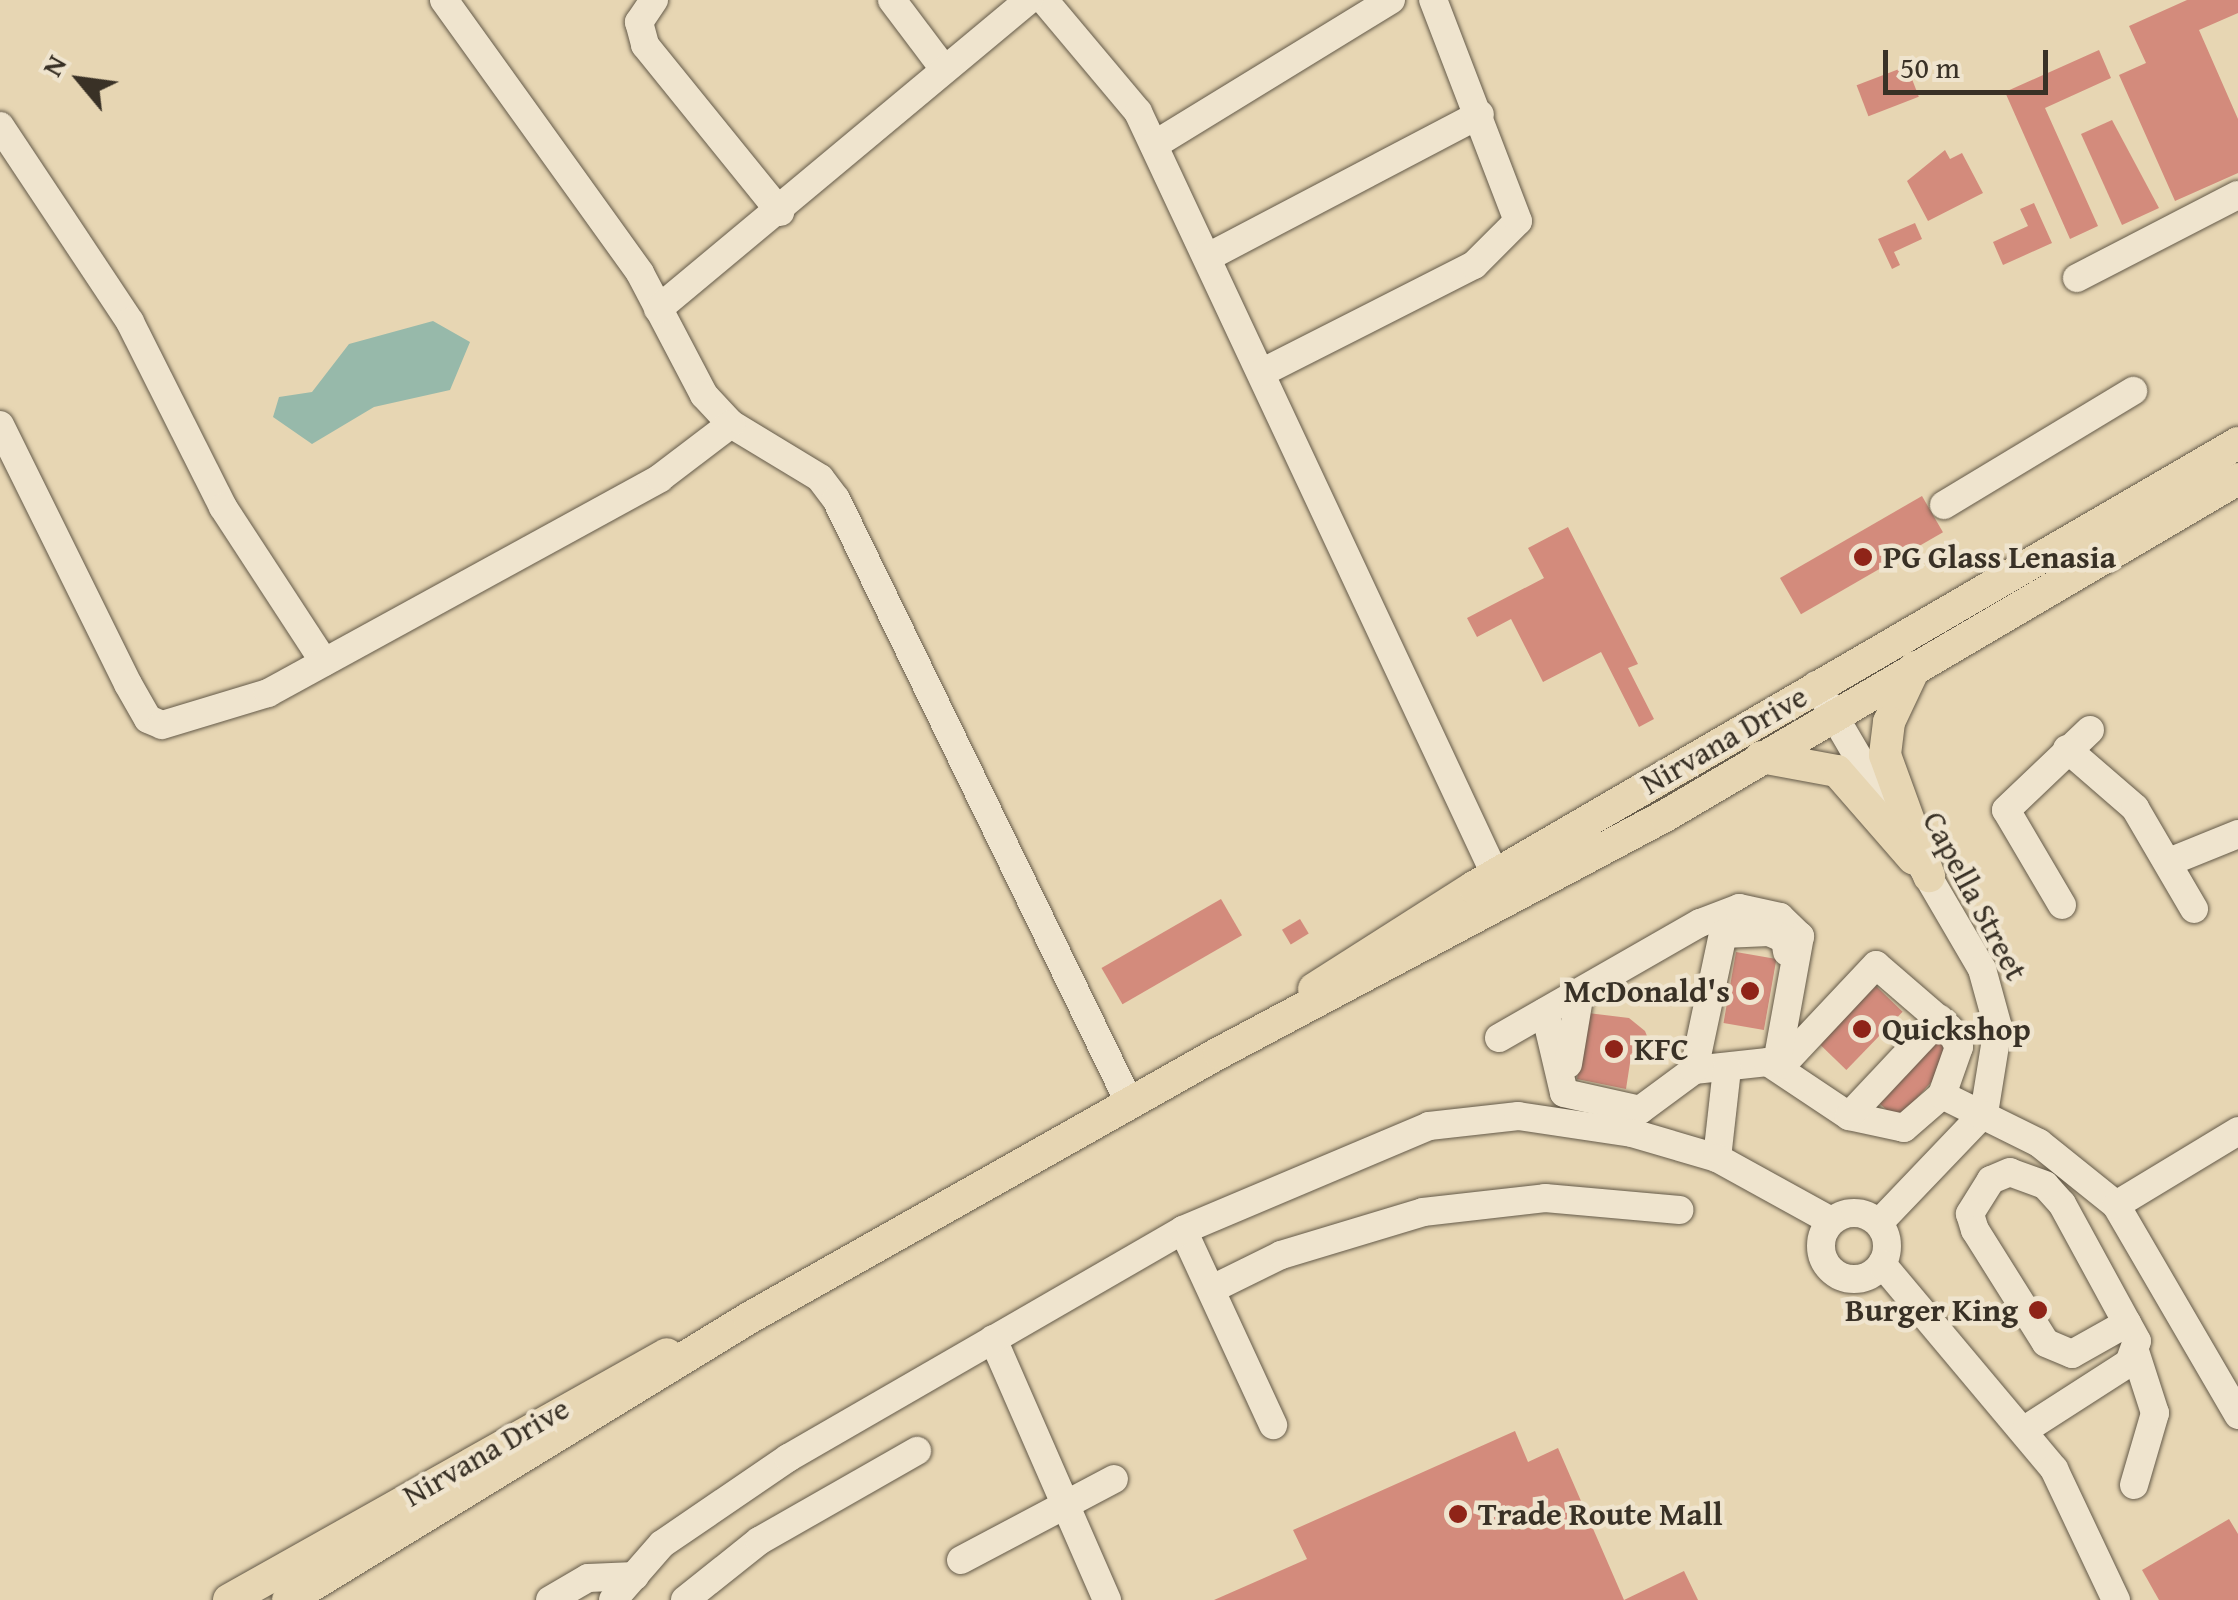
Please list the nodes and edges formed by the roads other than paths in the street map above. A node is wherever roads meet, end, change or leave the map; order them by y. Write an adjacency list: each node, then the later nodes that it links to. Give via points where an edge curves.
1 (444, 0): 16 (street)
2 (654, 0): 13 (street, via 639,22 645,45)
3 (892, 0): 8 (street)
4 (1028, 0): 8 (street)
5 (1044, 0): 11 (street, via 1126,97)
6 (1390, 0): 11 (street)
7 (1432, 0): 9 (street)
8 (944, 69): 13 (street)
9 (1480, 114): 14 (street); 17 (street, via 1518,221 1503,243)
10 (0, 126): 24 (street, via 130,322 223,507)
11 (1154, 145): 14 (street)
12 (2238, 195): 15 (street)
13 (780, 212): 16 (street)
14 (1208, 257): 17 (street)
15 (2077, 278)
16 (658, 309): 19 (street, via 704,395)
17 (1263, 372): 32 (street)
18 (2132, 390): 23 (street)
19 (731, 424): 24 (street, via 660,478); 48 (street, via 810,471 836,499)
20 (0, 425): 24 (street, via 148,719 162,725 268,693)
21 (2238, 443): 26 (main road, Nirvana Drive)
22 (2238, 479): 25 (main road, Nirvana Drive)
23 (1944, 505)
24 (324, 662)
25 (1915, 667): 26 (main road, Nirvana Drive); 33 (main road, via 1888,722 1886,755)
26 (1824, 699): 29 (main road, Nirvana Drive); 32 (main road, Nirvana Drive); 33 (street, Capella Street)
27 (2090, 730): 28 (street)
28 (2067, 750): 31 (street, via 2118,788); 34 (street, via 2006,810)
29 (1761, 757): 33 (main road, via 1837,771); 42 (main road, Nirvana Drive, via 1416,955)
30 (2238, 834): 31 (street)
31 (2169, 862): 35 (street)
32 (1495, 874): 42 (main road, Nirvana Drive)
33 (1929, 876): 49 (street, Capella Street, via 1982,969 1995,1009 1998,1064)
34 (2062, 905)
35 (2194, 908)
36 (1665, 944): 37 (street, via 1692,955); 38 (street); 43 (street, via 1740,908 1792,924 1800,948)
37 (1710, 983): 43 (street, via 1717,942 1730,929 1785,939); 45 (street)
38 (1580, 992): 39 (street); 47 (street, via 1568,1076 1598,1092)
39 (1545, 1012): 41 (street); 47 (street, via 1559,1043 1554,1072 1564,1093 1640,1110)
40 (1940, 1019): 43 (street, via 1874,966); 46 (street, via 1959,1046); 50 (street)
41 (1499, 1038)
42 (1220, 1053): 48 (main road, Nirvana Drive)
43 (1776, 1063): 44 (street); 50 (street)
44 (1727, 1069): 45 (street); 52 (street)
45 (1694, 1070): 47 (street)
46 (1942, 1096): 49 (street); 50 (street, via 1904,1128)
47 (1657, 1100)
48 (1130, 1104): 60 (main road, Nirvana Drive)
49 (1984, 1113): 53 (street, via 2059,1156); 56 (street)
50 (1849, 1116)
51 (2238, 1131): 53 (street)
52 (1716, 1158): 55 (street); 57 (street, via 1632,1133 1518,1116 1429,1126)
53 (2116, 1204): 64 (street)
54 (1679, 1210): 59 (street, via 1545,1198 1423,1212 1298,1250)
55 (1831, 1221): 56 (street, via 1850,1212); 58 (street, via 1821,1241 1832,1272 1853,1280)
56 (1880, 1224): 58 (street, via 1888,1243)
57 (1183, 1230): 59 (street); 62 (street)
58 (1882, 1264): 66 (street)
59 (1212, 1290): 65 (street)
60 (749, 1318): 73 (main road, Nirvana Drive, via 569,1403); 74 (main road, Nirvana Drive)
61 (2127, 1323): 61 (street, via 2045,1185 2010,1172 1976,1195 1974,1230 2046,1343 2072,1354); 63 (street)
62 (993, 1340): 70 (street); 72 (street, via 788,1458 662,1544)
63 (2136, 1354): 66 (street); 69 (street, via 2155,1412)
64 (2238, 1415)
65 (1273, 1425)
66 (2026, 1429): 79 (street)
67 (917, 1451): 77 (street, via 759,1540)
68 (1114, 1479): 70 (street)
69 (2134, 1484)
70 (1069, 1510): 71 (street); 78 (street)
71 (961, 1560)
72 (634, 1576): 75 (street, via 588,1578); 76 (street)
73 (229, 1600)
74 (288, 1600)
75 (550, 1600)
76 (614, 1600)
77 (685, 1600)
78 (1107, 1600)
79 (2116, 1600)

